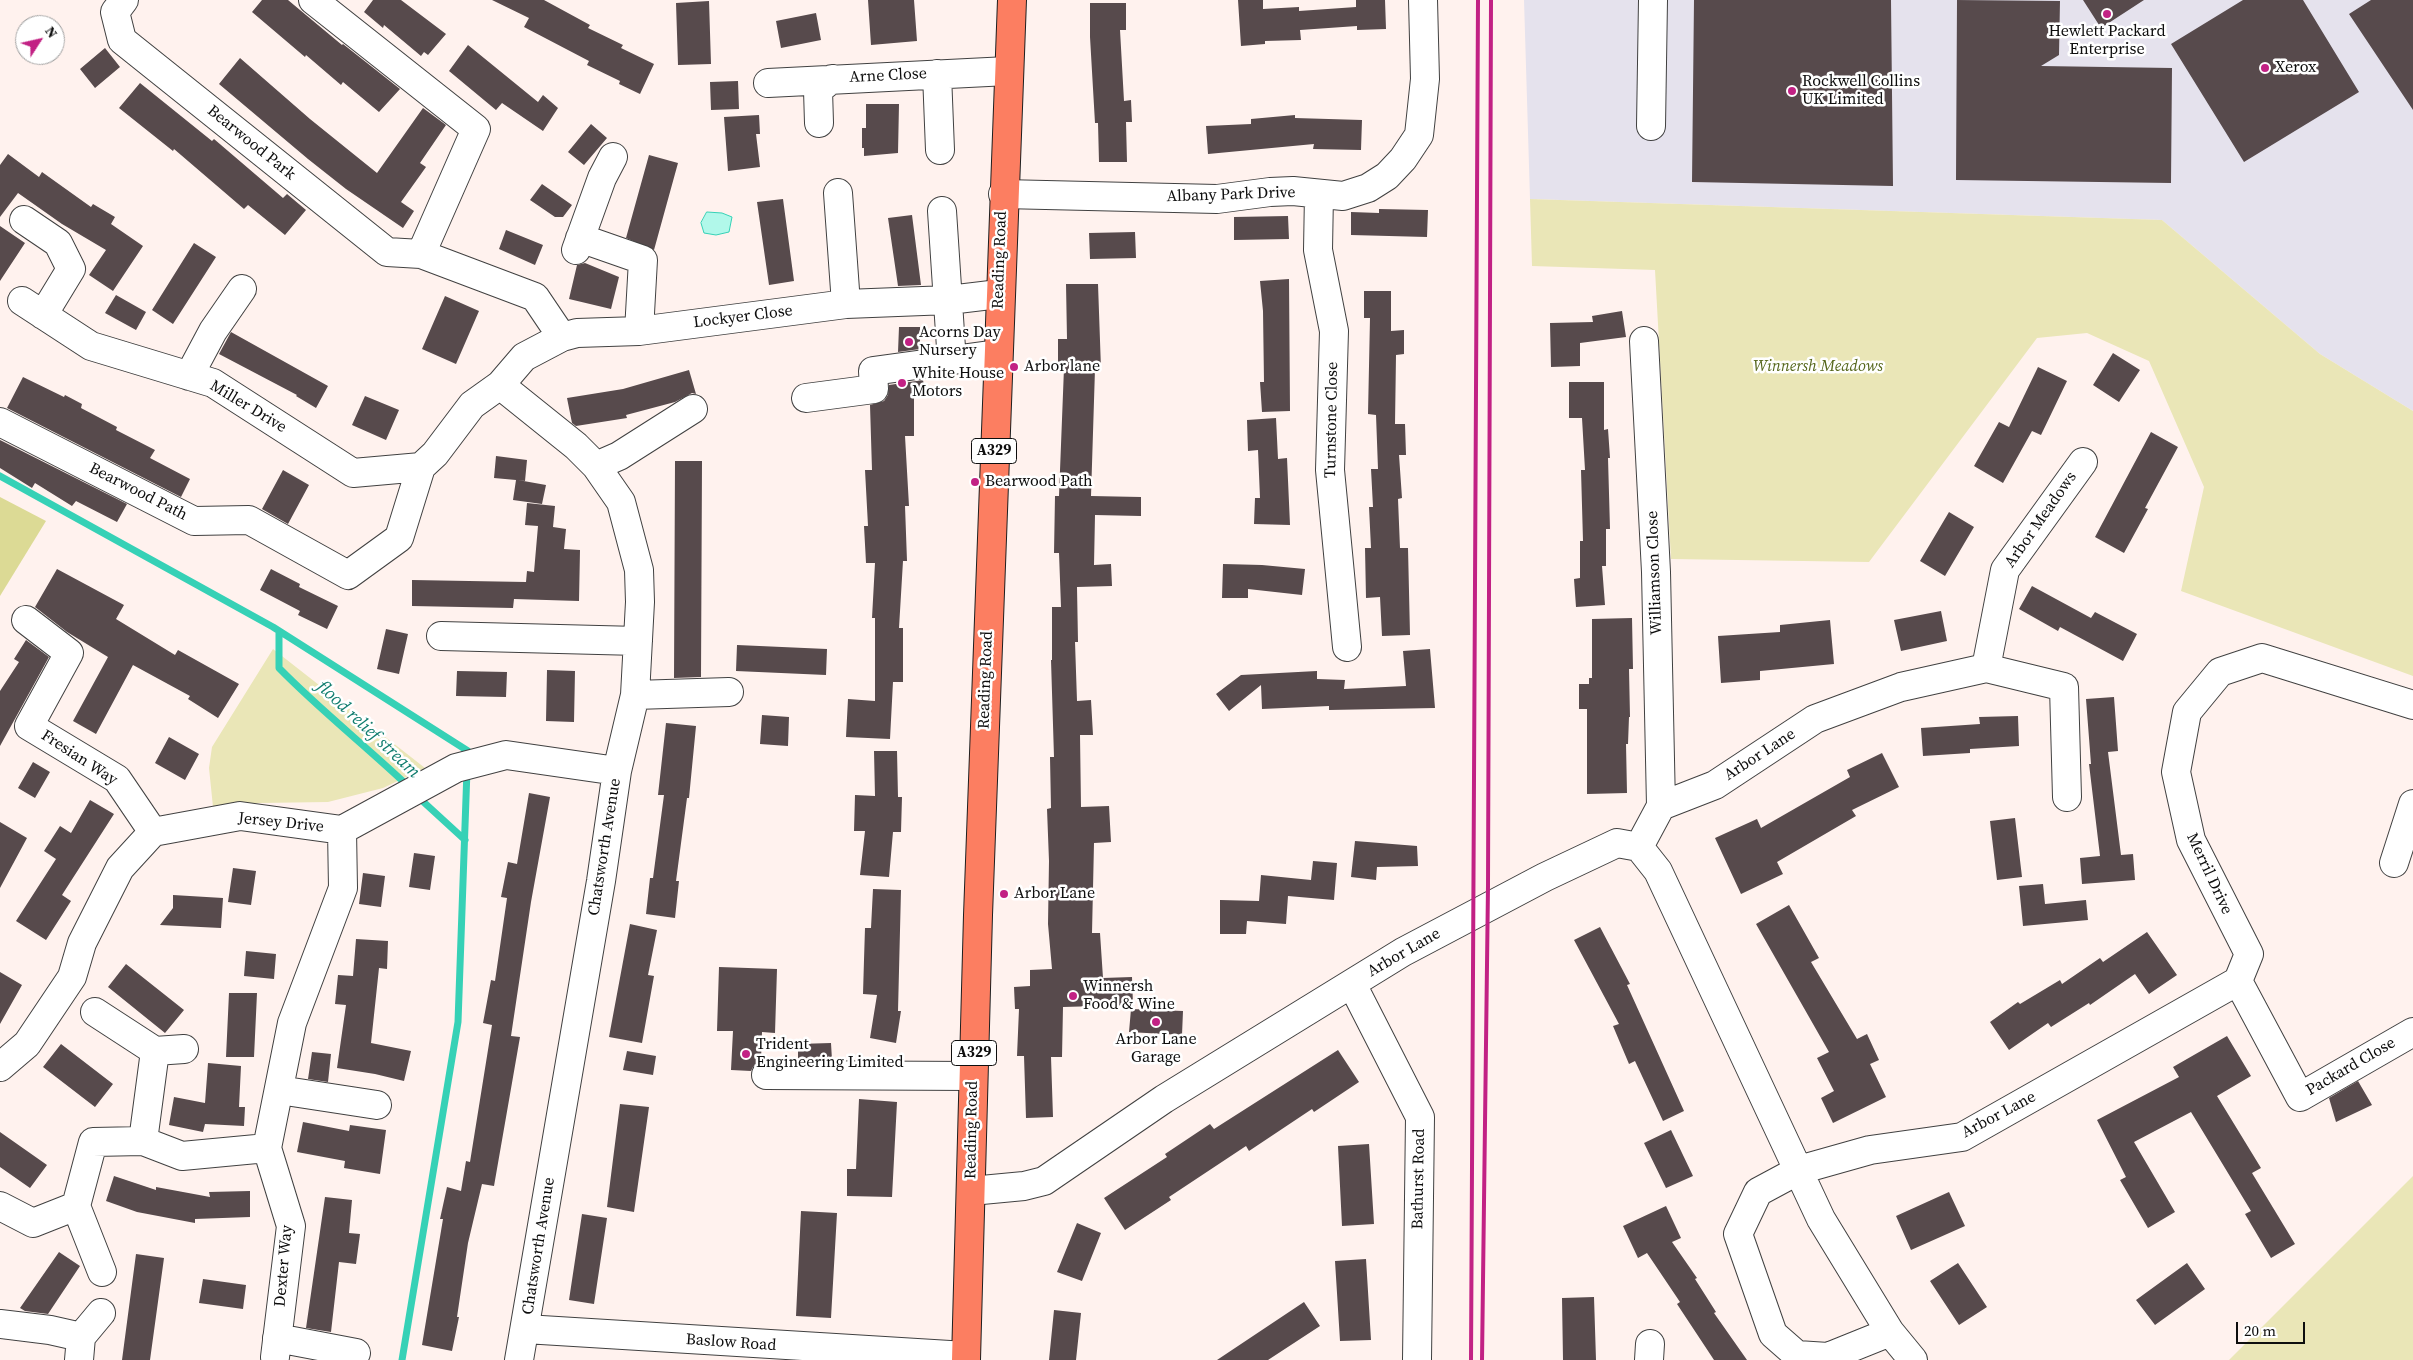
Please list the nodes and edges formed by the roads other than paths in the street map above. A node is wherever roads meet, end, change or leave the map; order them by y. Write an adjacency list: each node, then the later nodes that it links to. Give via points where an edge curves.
1 (124, 0): 19 (street, Bearwood Park, via 114,12 122,40 387,252)
2 (313, 0): 19 (street, via 476,129)
3 (1012, 0): 6 (main road, Reading Road / A329)
4 (1423, 0): 16 (street, Albany Park Drive, via 1425,79 1419,135 1404,159 1387,176 1368,188 1343,196)
5 (1653, 0): 11 (street)
6 (1008, 71): 7 (street, Arne Close); 15 (main road, Reading Road / A329)
7 (937, 74): 8 (street, Arne Close); 12 (street)
8 (832, 79): 9 (street, Arne Close); 10 (street, via 818,90)
9 (768, 82)
10 (819, 123)
11 (1651, 126)
12 (940, 150)
13 (613, 157): 24 (street, via 578,244 643,260)
14 (838, 193): 23 (street)
15 (1003, 194): 16 (street, Albany Park Drive, via 1217,199 1270,192); 21 (main road, Reading Road / A329)
16 (1319, 194): 40 (street, Turnstone Close, via 1318,250 1334,331 1330,470)
17 (942, 211): 22 (street)
18 (24, 220): 29 (street, Miller Drive, via 58,243 71,269 33,308 91,346)
19 (421, 254): 25 (street, Bearwood Park, via 535,297)
20 (242, 289): 29 (street, via 213,331)
21 (999, 294): 22 (street, Lockyer Close); 28 (main road, Reading Road / A329)
22 (949, 300): 23 (street, Lockyer Close); 27 (street)
23 (846, 304): 24 (street, Lockyer Close)
24 (639, 331): 25 (street, Lockyer Close, via 577,333)
25 (562, 337): 30 (street, Lockyer Close, via 524,356)
26 (1644, 340): 48 (street, Williamson Close, via 1656,572)
27 (951, 348)
28 (997, 354): 31 (street, via 873,371 874,390); 61 (main road, Reading Road / A329)
29 (189, 376): 36 (street, Miller Drive, via 213,383 353,473)
30 (500, 384): 35 (street, Chatsworth Avenue); 36 (street, Bearwood Path, via 472,405)
31 (806, 398)
32 (693, 410): 35 (street, via 619,456)
33 (0, 422): 36 (street, Bearwood Path, via 194,521 249,520 348,575 399,538)
34 (2083, 462): 41 (street, Arbor Meadows, via 2005,570)
35 (596, 466): 39 (street, Chatsworth Avenue, via 621,502 639,570)
36 (421, 468)
37 (26, 620): 50 (street, Fresian Way, via 69,653 29,726 117,779)
38 (441, 636): 39 (street)
39 (638, 641): 43 (street, Chatsworth Avenue)
40 (1347, 647)
41 (1986, 668): 46 (street, via 2064,687); 48 (street, Arbor Lane, via 1901,687 1815,719 1715,785)
42 (729, 692): 43 (street)
43 (635, 695): 45 (street, Chatsworth Avenue)
44 (2413, 705): 53 (street, Merril Drive, via 2262,658 2220,672 2186,712 2176,772 2191,840 2248,954)
45 (617, 771): 49 (street, Jersey Drive, via 506,755 456,768); 73 (street, Chatsworth Avenue)
46 (2067, 796)
47 (2413, 804): 52 (street)
48 (1661, 806): 51 (street)
49 (342, 830): 50 (street, Jersey Drive, via 240,816); 62 (street, Dexter Way, via 344,888 292,1023)
50 (153, 832): 59 (street, via 120,868 82,943 72,977 27,1044)
51 (1638, 847): 54 (street, Arbor Lane, via 1617,843 1545,877 1450,926); 66 (street, via 1658,870)
52 (2394, 864)
53 (2238, 980): 56 (street, Packard Close, via 2300,1097); 66 (street, Arbor Lane, via 1962,1137 1870,1150)
54 (1352, 984): 67 (street, Arbor Lane, via 1164,1099 1044,1181); 81 (street, Bathurst Road, via 1420,1117)
55 (95, 1012): 58 (street)
56 (2413, 1032)
57 (184, 1050): 58 (street)
58 (155, 1051): 64 (street)
59 (0, 1067)
60 (766, 1075): 61 (street)
61 (973, 1076): 67 (main road, Reading Road / A329)
62 (278, 1090): 63 (street); 65 (street, Dexter Way)
63 (377, 1104)
64 (143, 1141): 65 (street, via 182,1156); 69 (street, via 93,1142)
65 (267, 1148): 76 (street, Dexter Way, via 291,1226 276,1348)
66 (1799, 1170): 74 (street, via 1821,1219); 78 (street, Arbor Lane, via 1758,1192 1738,1234 1773,1334)
67 (970, 1191): 79 (main road, Reading Road / A329)
68 (0, 1206): 69 (street, via 33,1223)
69 (76, 1206): 70 (street)
70 (102, 1272)
71 (101, 1313): 75 (street)
72 (0, 1324): 75 (street, via 50,1330)
73 (526, 1329): 77 (street, Baslow Road); 80 (street, Chatsworth Avenue)
74 (1890, 1332): 78 (street, via 1828,1357); 82 (street)
75 (80, 1349)
76 (356, 1353)
77 (803, 1354): 79 (street, Baslow Road)
78 (1796, 1357)
79 (966, 1358)
80 (519, 1360)
81 (1417, 1360)
82 (1913, 1360)

